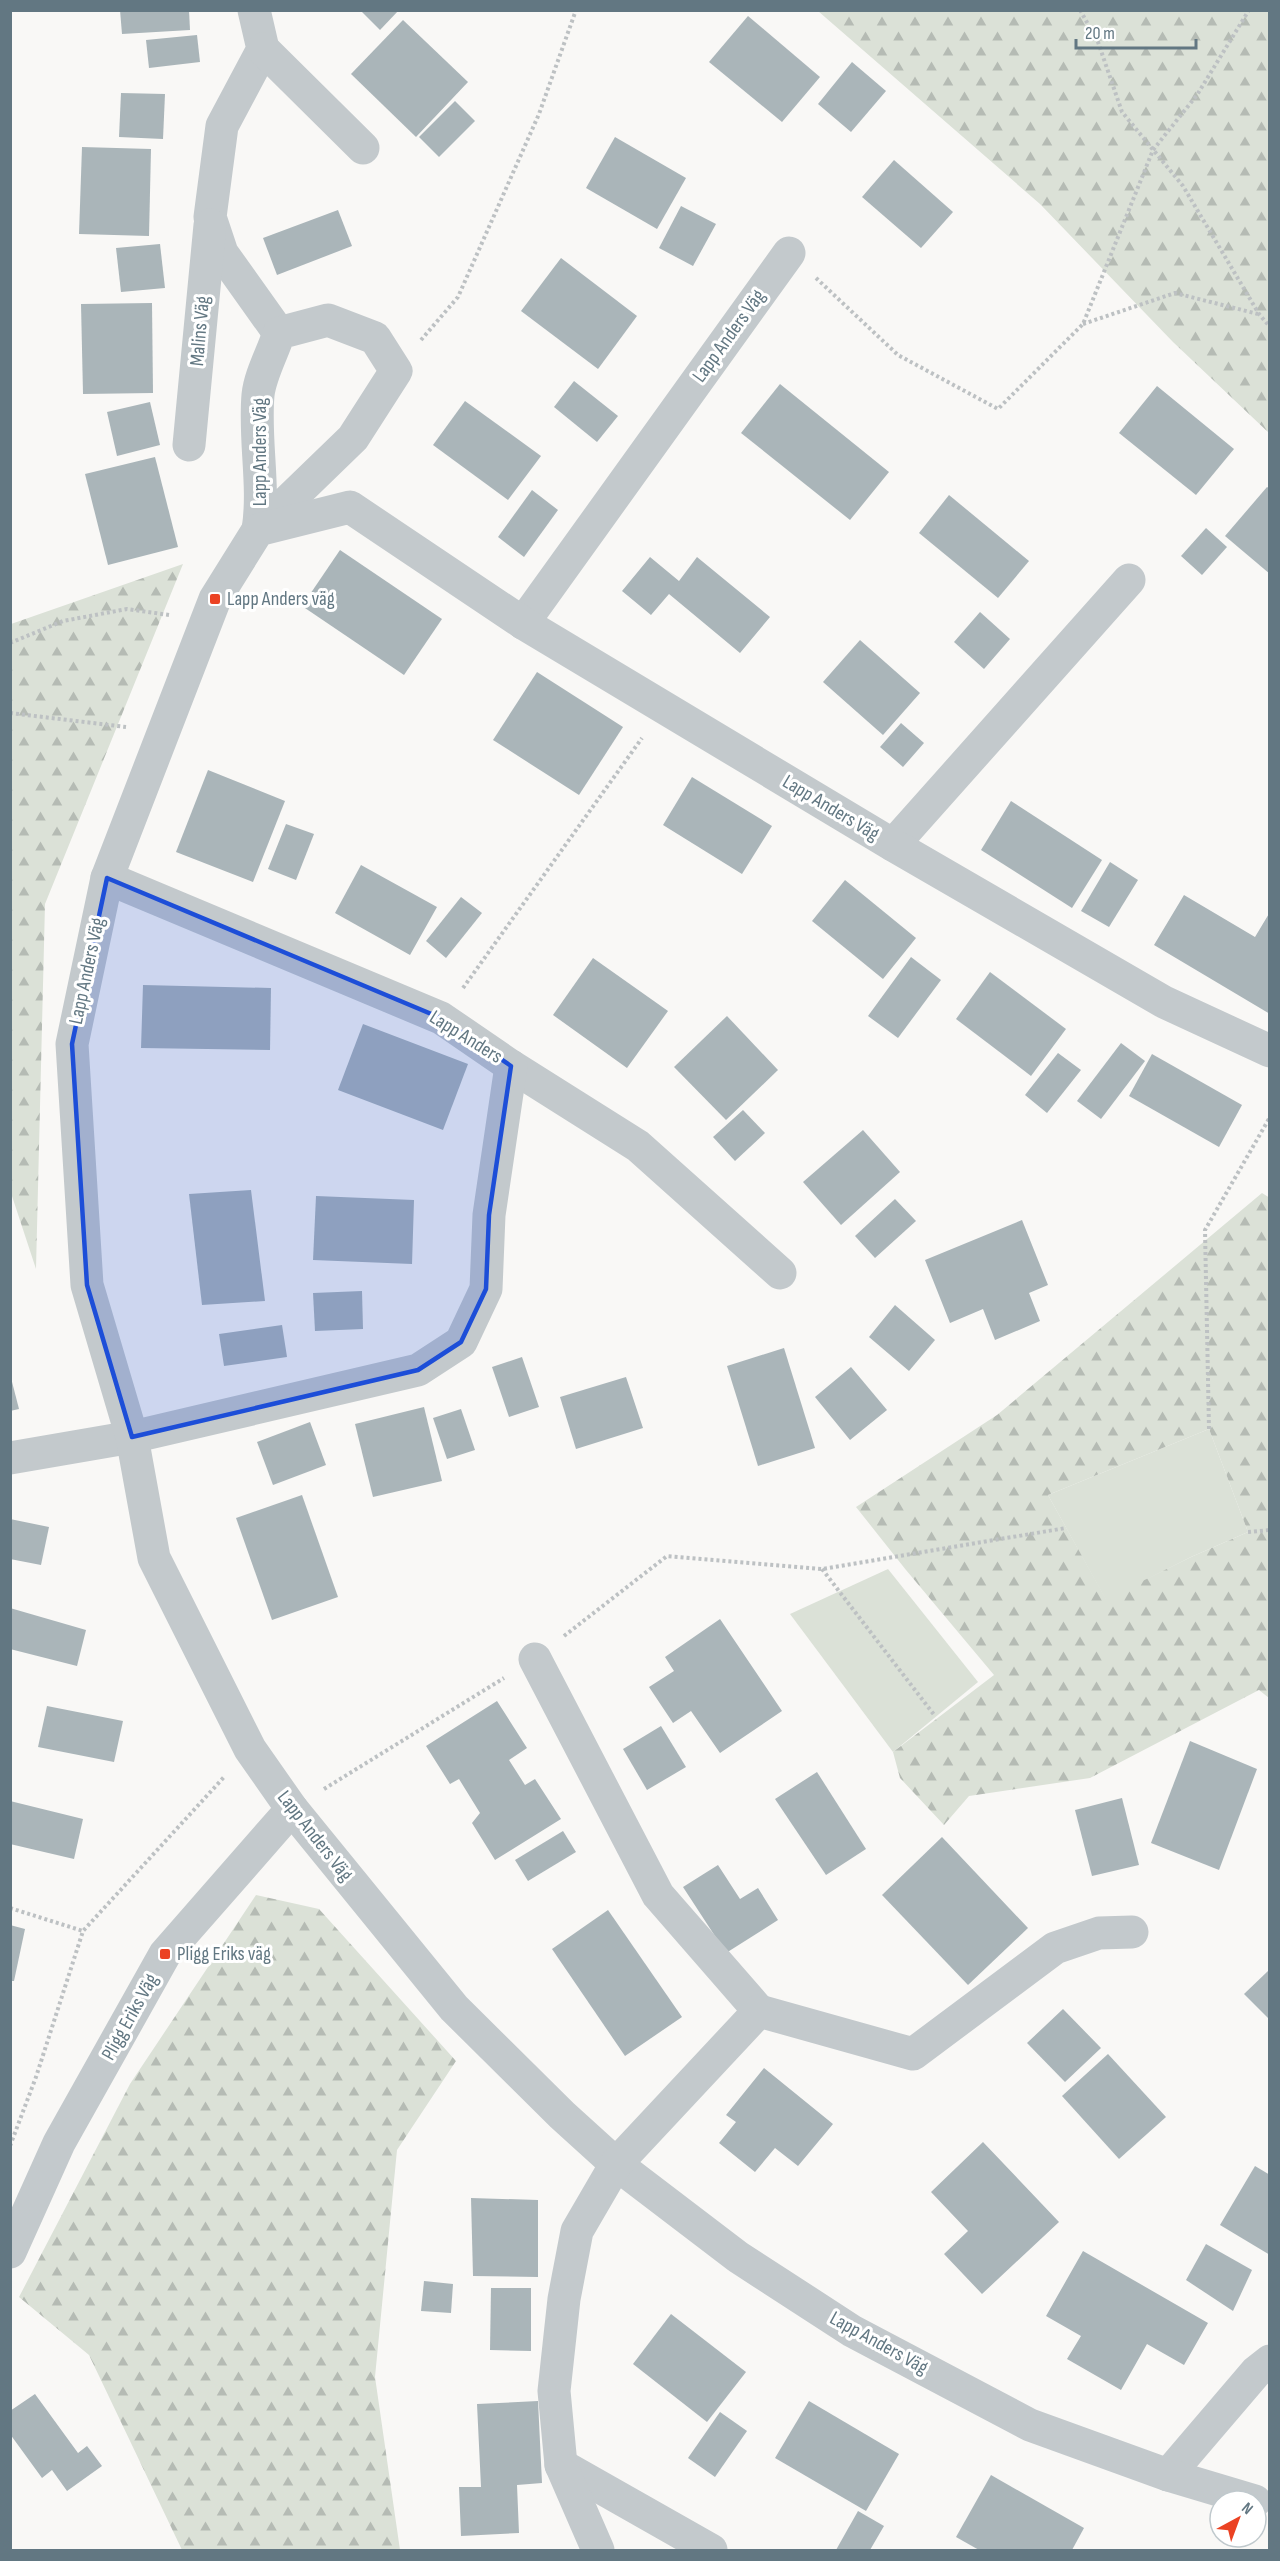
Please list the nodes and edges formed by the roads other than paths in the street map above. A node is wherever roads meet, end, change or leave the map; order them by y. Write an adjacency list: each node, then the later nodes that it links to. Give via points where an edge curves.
1 (254, 10): 2 (street)
2 (263, 49): 3 (street); 4 (street, Malins Väg, via 222,126)
3 (363, 148)
4 (210, 217): 6 (street, Malins Väg, via 222,254); 7 (street, Malins Väg)
5 (789, 253): 10 (street, Lapp Anders Väg)
6 (279, 333): 8 (street, Lapp Anders Väg, via 258,393 262,508); 8 (street, Lapp Anders Väg, via 328,320 375,338 396,370 353,438)
7 (189, 445)
8 (258, 530): 10 (street, Lapp Anders Väg, via 350,507); 12 (street, Lapp Anders Väg, via 215,599)
9 (1129, 580): 11 (street, Lapp Anders Väg)
10 (523, 623): 11 (street, Lapp Anders Väg)
11 (892, 845): 13 (street, Lapp Anders Väg, via 1164,1002)
12 (107, 878): 14 (street, Lapp Anders, via 441,1018); 16 (street, Lapp Anders Väg, via 72,1044 87,1285)
13 (1269, 1051)
14 (511, 1066): 15 (street, Lapp Anders, via 638,1146); 16 (street, via 489,1215 486,1288 461,1342 418,1370)
15 (780, 1273)
16 (132, 1437): 17 (street); 19 (street, Lapp Anders Väg, via 154,1558 250,1749)
17 (10, 1458)
18 (535, 1659): 21 (street, via 658,1895)
19 (292, 1809): 22 (street, Lapp Anders Väg, via 454,2008); 23 (street, Pligg Eriks Väg, via 165,1954 59,2144)
20 (1132, 1932): 21 (street, via 1099,1933 1055,1948 913,2054)
21 (759, 2012): 22 (street)
22 (616, 2164): 25 (street, via 577,2231 564,2299 554,2391); 26 (street, Lapp Anders Väg, via 738,2257 852,2331 1030,2425)
23 (10, 2252)
24 (1269, 2361): 26 (street)
25 (561, 2465): 28 (street); 29 (street)
26 (1168, 2475): 27 (street, Lapp Anders Väg)
27 (1215, 2489)
28 (598, 2550)
29 (711, 2550)

